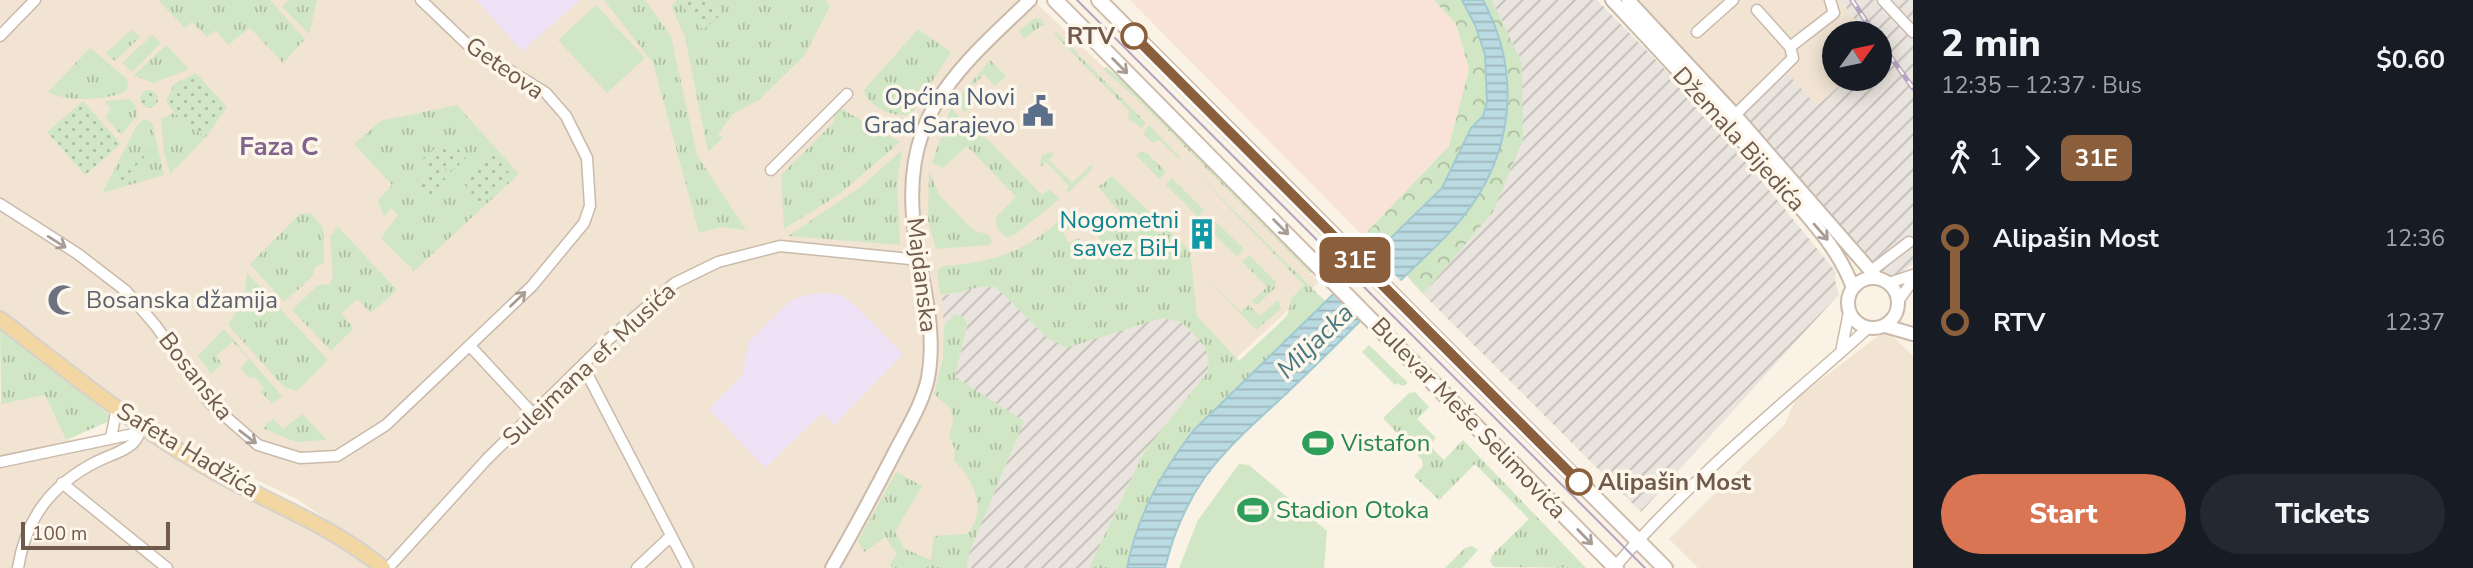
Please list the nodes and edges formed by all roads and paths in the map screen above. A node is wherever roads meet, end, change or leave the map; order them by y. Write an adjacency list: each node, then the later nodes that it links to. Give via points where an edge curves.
1 (35, 0): 14 (street)
2 (421, 0): 31 (street, Geteova, one-way to 2, via 531,286 584,223 590,206 587,158 566,116 545,93 467,44)
3 (1030, 0): 21 (street, Majdanska, via 962,65 926,122 913,175)
4 (1055, 0): 48 (main road, Bulevar Meše Selimovića, one-way to 48)
5 (1099, 0): 41 (main road, Bulevar Meše Selimovića)
6 (1612, 0): 24 (street, Džemala Bijedića, one-way to 24, via 1728,122 1831,243)
7 (1628, 0): 17 (street, Džemala Bijedića)
8 (1733, 0): 12 (street)
9 (1830, 0): 15 (street, via 1834,13)
10 (1883, 0): 13 (street)
11 (1757, 10): 15 (street)
12 (1697, 32)
13 (1913, 32)
14 (0, 36)
15 (1790, 47): 17 (street, via 1793,58 1789,64)
16 (847, 94): 18 (street)
17 (1735, 115): 22 (street, Džemala Bijedića)
18 (771, 170)
19 (0, 204): 31 (street, Bosanska, one-way to 31, via 126,290 210,402 258,445 300,458 337,456 386,425)
20 (1909, 242): 22 (street)
21 (920, 260): 33 (street, Sulejmana ef. Musića, via 780,246 718,262 658,295); 47 (street, Majdanska, via 930,337 927,381 911,422)
22 (1879, 277): 23 (street); 24 (street, via 1864,279); 25 (street)
23 (1913, 278): 25 (street)
24 (1853, 288): 26 (street)
25 (1899, 303): 28 (street, via 1895,317); 30 (street)
26 (1849, 312): 29 (street); 32 (street)
27 (0, 320): 34 (main road, Safeta Hadžića)
28 (1885, 326): 29 (street); 30 (street)
29 (1868, 328): 32 (street)
30 (1913, 332)
31 (470, 346): 35 (street)
32 (1841, 353): 41 (street, via 1730,449)
33 (583, 366): 35 (street, Sulejmana ef. Musića); 40 (street)
34 (117, 409): 36 (main road, Safeta Hadžića); 37 (street)
35 (533, 414): 44 (street, Sulejmana ef. Musića)
36 (140, 430): 37 (street); 39 (street, via 133,443); 44 (main road, Safeta Hadžića, via 328,529)
37 (111, 437): 38 (street)
38 (0, 462)
39 (62, 483): 42 (street, via 44,499 31,522); 43 (street)
40 (671, 536): 45 (street); 46 (street)
41 (1638, 540): 48 (street); 49 (main road, Bulevar Meše Selimovića)
42 (18, 568)
43 (167, 568)
44 (386, 568)
45 (637, 568)
46 (688, 568)
47 (832, 568)
48 (1615, 568)
49 (1665, 568)

